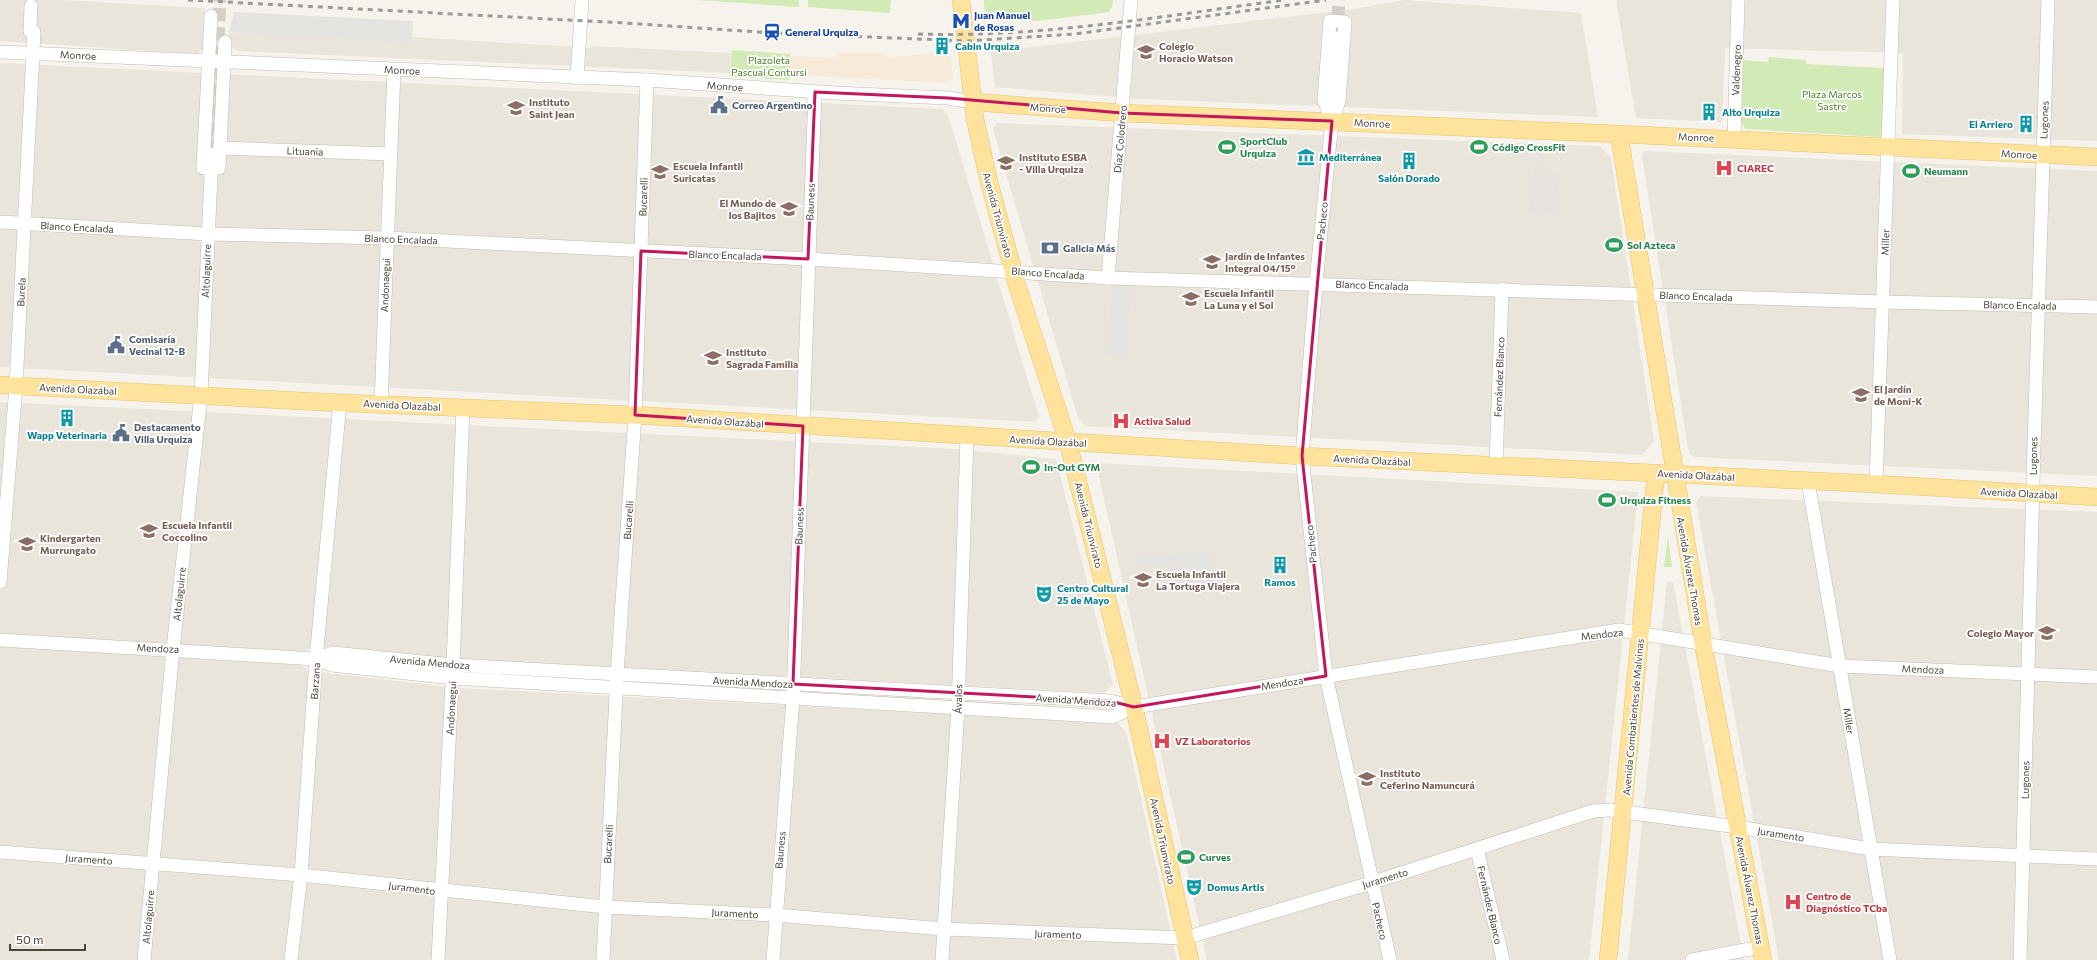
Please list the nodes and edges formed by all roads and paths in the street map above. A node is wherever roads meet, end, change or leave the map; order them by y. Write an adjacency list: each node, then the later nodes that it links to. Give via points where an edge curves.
1 (578, 0): 16 (street)
2 (961, 0): 19 (main road, Avenida Triunvirato)
3 (1131, 0): 20 (street, Díaz Colodrero)
4 (1738, 0): 23 (street, Valdenegro)
5 (1893, 0): 24 (street, Miller)
6 (2048, 0): 27 (street, Lugones)
7 (31, 6): 12 (street, Burela, via 30,31 34,32)
8 (211, 16): 13 (street, Altolaguirre)
9 (1336, 38): 21 (street, Pacheco)
10 (225, 42): 14 (street, Altolaguirre)
11 (0, 52): 12 (street, Monroe)
12 (33, 53): 13 (street, Monroe); 30 (street, Burela)
13 (208, 62): 14 (street, Monroe); 31 (street, Altolaguirre, via 200,219)
14 (223, 62): 15 (street, Monroe); 25 (street, Altolaguirre)
15 (394, 70): 16 (street, Monroe); 26 (street, Andonaegui)
16 (576, 78): 17 (street, Monroe)
17 (647, 80): 18 (street, Monroe); 33 (street, Bucarelli)
18 (815, 92): 19 (street, Monroe, via 948,98); 34 (street, Bauness)
19 (974, 102): 20 (main road, Monroe); 35 (main road, Avenida Triunvirato, via 978,137)
20 (1122, 113): 21 (main road, Monroe); 36 (street, Díaz Colodrero)
21 (1332, 121): 21 (street, Pacheco, via 1339,100 1346,22 1330,21 1324,100); 22 (main road, Monroe); 37 (street, Pacheco)
22 (1619, 134): 23 (main road, Monroe); 39 (main road, Avenida Álvarez Thomas)
23 (1734, 139): 24 (main road, Monroe)
24 (1888, 148): 27 (main road, Monroe); 40 (street, Miller)
25 (216, 151): 26 (street, Lituania); 31 (street, Altolaguirre, via 215,218)
26 (390, 154): 32 (street, Andonaegui)
27 (2042, 155): 28 (main road, Monroe); 41 (street, Lugones)
28 (2097, 157)
29 (0, 222): 30 (street, Blanco Encalada)
30 (25, 223): 31 (street, Blanco Encalada); 43 (street, Burela)
31 (208, 231): 32 (street, Blanco Encalada); 44 (street, Altolaguirre)
32 (387, 238): 33 (street, Blanco Encalada); 46 (street, Andonaegui)
33 (641, 251): 34 (street, Blanco Encalada); 48 (street, Bucarelli)
34 (808, 259): 35 (street, Blanco Encalada); 49 (street, Bauness)
35 (1013, 270): 36 (street, Blanco Encalada); 51 (main road, Avenida Triunvirato)
36 (1108, 278): 37 (street, Blanco Encalada)
37 (1316, 284): 38 (street, Blanco Encalada); 52 (street, Pacheco)
38 (1502, 289): 39 (street, Blanco Encalada); 53 (street, Fernández Blanco)
39 (1646, 294): 40 (street, Blanco Encalada); 55 (main road, Avenida Álvarez Thomas)
40 (1883, 302): 41 (street, Blanco Encalada); 57 (street, Miller)
41 (2038, 305): 42 (street, Blanco Encalada); 58 (street, Lugones)
42 (2097, 307)
43 (8, 385): 44 (main road, Avenida Olazábal); 60 (street, Burela)
44 (201, 395): 45 (main road, Avenida Olazábal); 64 (street, Altolaguirre)
45 (340, 402): 46 (main road, Avenida Olazábal); 65 (street, Barzana)
46 (381, 404): 47 (main road, Avenida Olazábal)
47 (463, 408): 48 (main road, Avenida Olazábal); 67 (street, Andonaegui)
48 (635, 415): 49 (main road, Avenida Olazábal); 71 (street, Bucarelli)
49 (803, 426): 50 (main road, Avenida Olazábal); 72 (street, Bauness)
50 (966, 437): 51 (main road, Avenida Olazábal); 73 (street, Ávalos)
51 (1068, 442): 52 (main road, Avenida Olazábal); 75 (main road, Avenida Triunvirato)
52 (1302, 456): 53 (main road, Avenida Olazábal); 69 (street, Pacheco)
53 (1496, 466): 54 (main road, Avenida Olazábal)
54 (1656, 473): 55 (main road, Avenida Olazábal); 61 (main road, Avenida Combatientes de Malvinas)
55 (1676, 474): 56 (main road, Avenida Olazábal); 63 (main road, Avenida Álvarez Thomas)
56 (1808, 481): 57 (main road, Avenida Olazábal); 66 (street, Miller)
57 (1876, 484): 58 (main road, Avenida Olazábal)
58 (2032, 494): 59 (main road, Avenida Olazábal); 68 (street, Lugones)
59 (2097, 497)
60 (0, 582)
61 (1640, 633): 63 (street, Mendoza); 69 (street, Mendoza, via 1619,630); 77 (main road, Avenida Combatientes de Malvinas)
62 (0, 640): 64 (street, Mendoza)
63 (1703, 643): 66 (street, Mendoza); 78 (main road, Avenida Álvarez Thomas)
64 (173, 649): 65 (street, Mendoza); 84 (street, Altolaguirre)
65 (316, 658): 67 (street, Avenida Mendoza, via 333,653); 85 (street, Barzana)
66 (1840, 666): 68 (street, Mendoza); 80 (street, Miller)
67 (453, 672): 71 (street, Avenida Mendoza); 87 (street, Andonaegui)
68 (2028, 673): 70 (street, Mendoza); 82 (street, Lugones)
69 (1326, 676): 75 (street, Mendoza); 86 (street, Pacheco)
70 (2097, 677)
71 (617, 680): 72 (street, Avenida Mendoza); 74 (street, Avenida Mendoza); 88 (street, Bucarelli)
72 (793, 684): 73 (street, Avenida Mendoza); 74 (street, Bauness)
73 (958, 693): 75 (street, Avenida Mendoza, via 1110,701); 76 (street, Ávalos)
74 (793, 698): 76 (street, Avenida Mendoza); 89 (street, Bauness)
75 (1134, 707): 76 (street, Avenida Mendoza, via 1113,717); 91 (main road, Avenida Triunvirato)
76 (958, 708): 90 (street, Ávalos)
77 (1624, 811): 78 (street, Juramento); 79 (street, Juramento, via 1593,812); 102 (main road, Avenida Combatientes de Malvinas)
78 (1738, 827): 80 (street, Juramento); 92 (main road, Avenida Álvarez Thomas)
79 (1476, 849): 86 (street, Juramento); 101 (street, Fernández Blanco)
80 (1870, 849): 82 (street, Juramento); 104 (street, Miller)
81 (0, 852): 84 (street, Juramento)
82 (2024, 857): 83 (street, Juramento); 105 (street, Lugones)
83 (2097, 859)
84 (153, 864): 85 (street, Juramento); 93 (street, Altolaguirre)
85 (301, 874): 87 (street, Juramento); 94 (street, Barzana)
86 (1371, 883): 91 (street, Juramento); 100 (street, Pacheco)
87 (441, 891): 88 (street, Juramento); 95 (street, Andonaegui)
88 (605, 907): 89 (street, Juramento); 96 (street, Bucarelli)
89 (775, 915): 90 (street, Juramento); 97 (street, Bauness)
90 (944, 929): 91 (street, Juramento); 98 (street, Ávalos)
91 (1185, 938): 99 (main road, Avenida Triunvirato)
92 (1762, 953): 103 (street)
93 (144, 960)
94 (292, 960)
95 (438, 960)
96 (603, 960)
97 (773, 960)
98 (942, 960)
99 (1190, 960)
100 (1390, 960)
101 (1503, 960)
102 (1608, 960)
103 (1692, 960)
104 (1890, 960)
105 (2020, 960)

